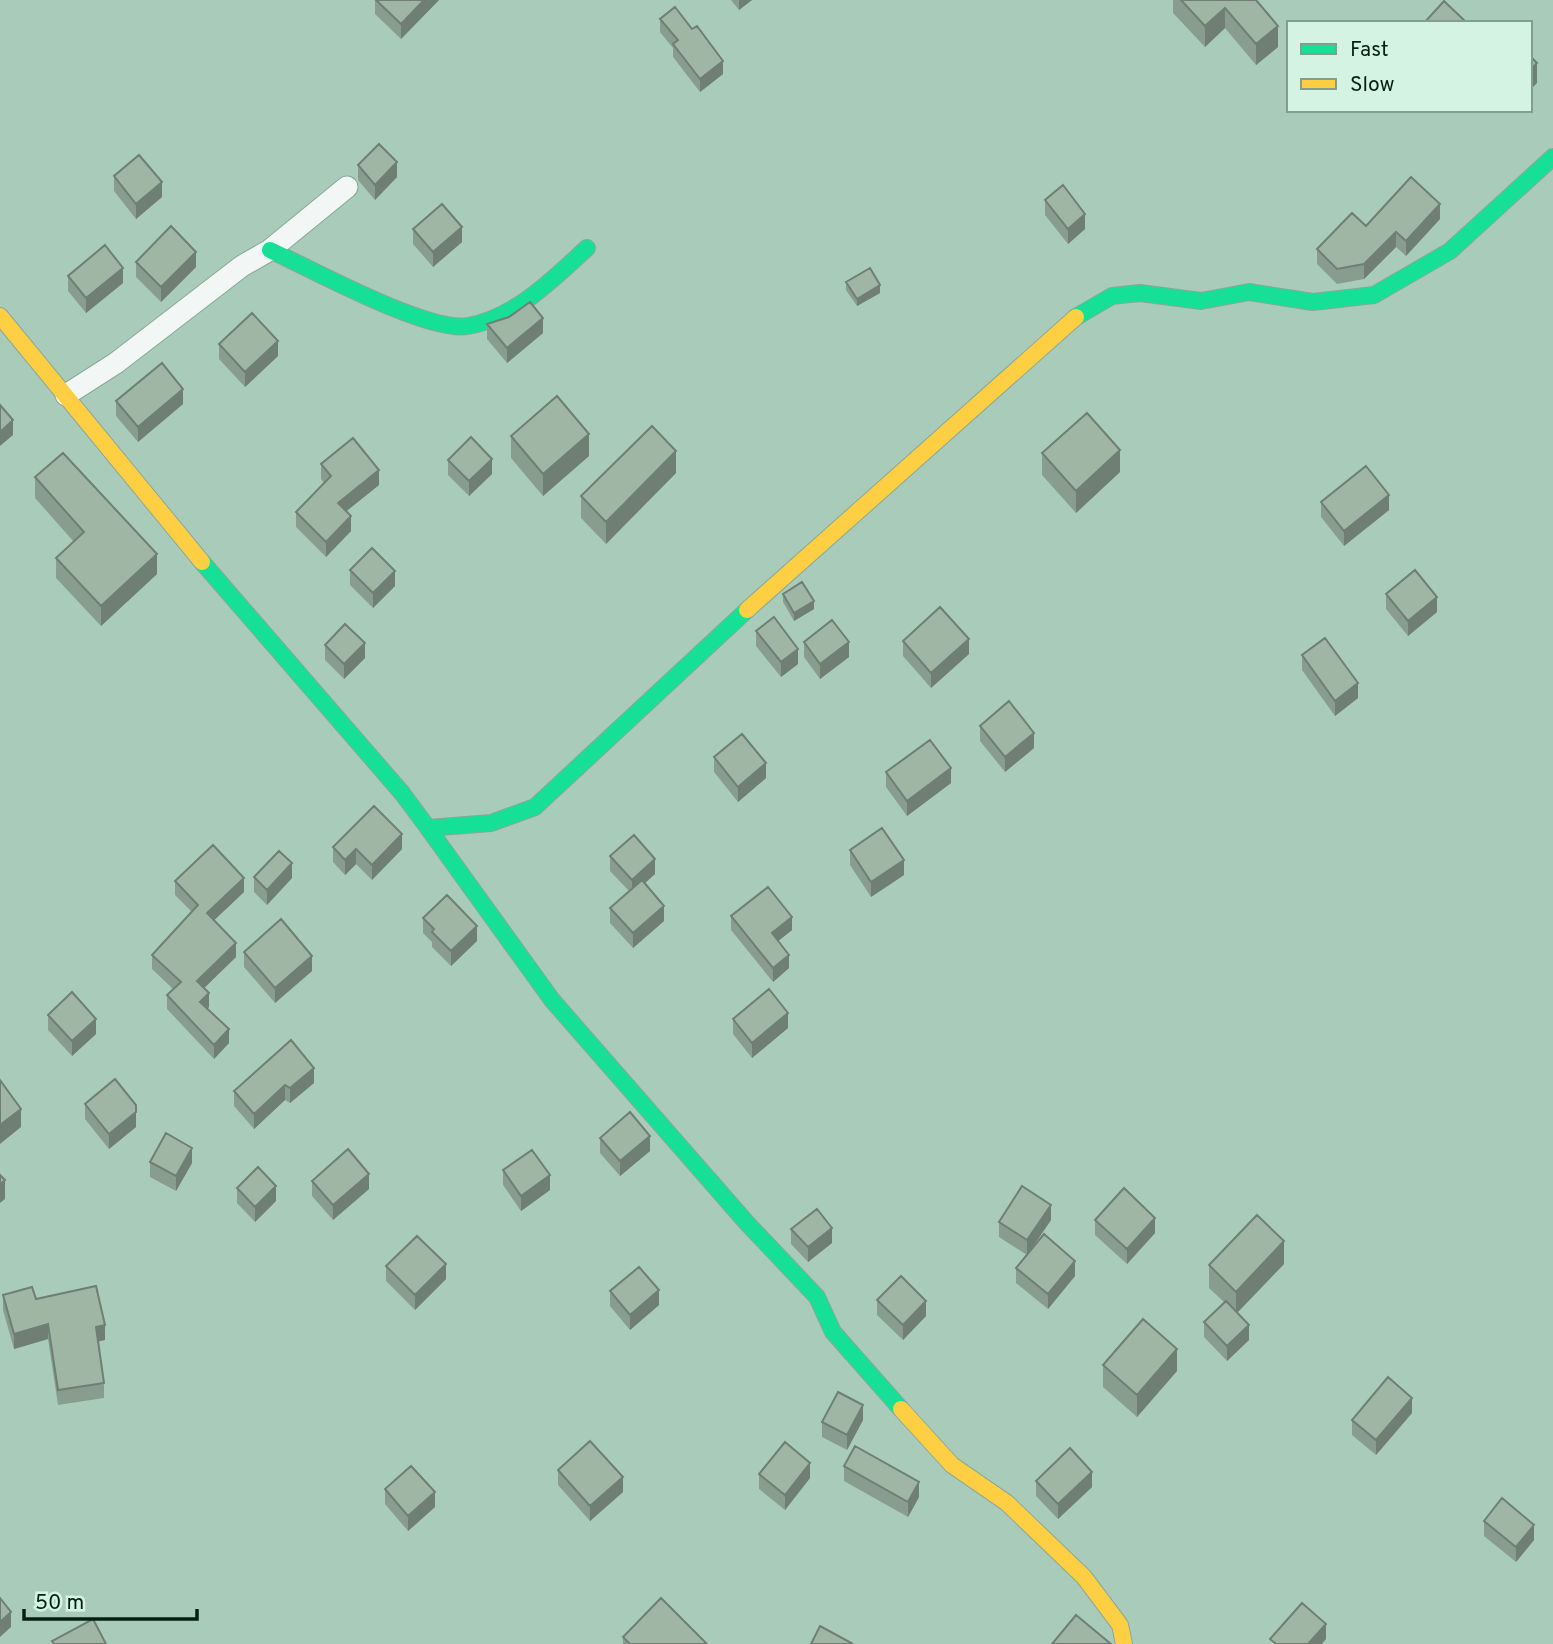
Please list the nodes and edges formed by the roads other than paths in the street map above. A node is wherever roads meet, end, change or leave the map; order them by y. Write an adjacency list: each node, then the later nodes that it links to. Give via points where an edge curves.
1 (1553, 157): 7 (street, via 1450,251 1374,295 1313,302 1249,292 1200,300 1140,293 1112,296 1082,313 747,610 535,807 491,823)
2 (347, 187): 4 (street)
3 (587, 248): 4 (street, via 503,316 466,327 416,318)
4 (270, 250): 6 (street)
5 (0, 316): 6 (street)
6 (66, 395): 7 (street)
7 (428, 828): 8 (street, via 552,1000 817,1297 833,1332 952,1465 1007,1503 1084,1577 1120,1625)
8 (1124, 1644)

